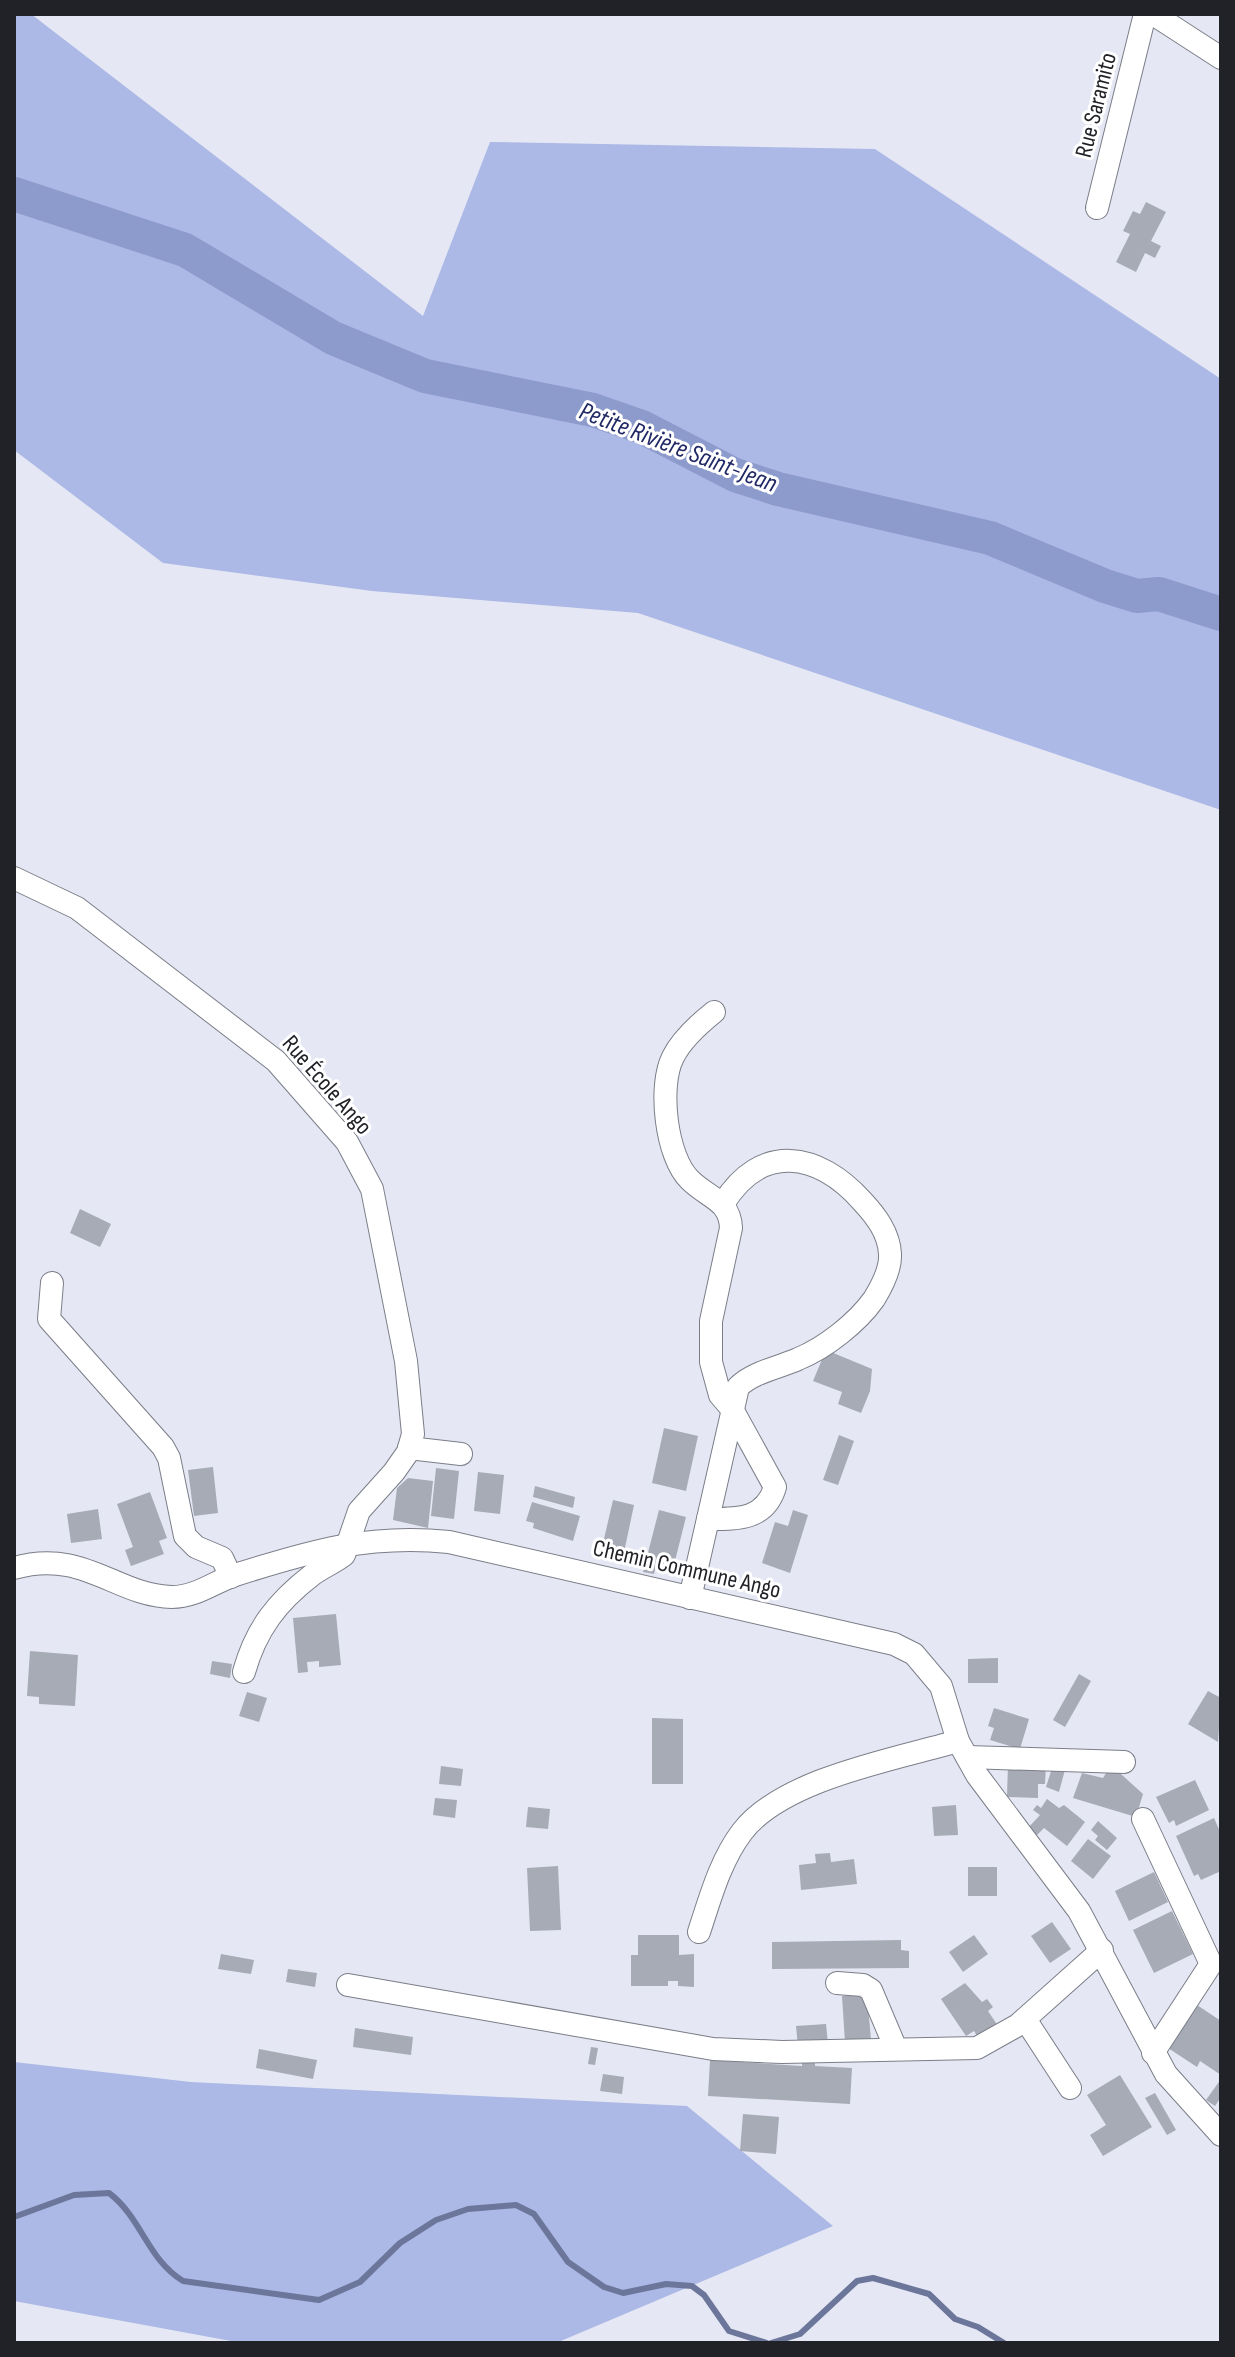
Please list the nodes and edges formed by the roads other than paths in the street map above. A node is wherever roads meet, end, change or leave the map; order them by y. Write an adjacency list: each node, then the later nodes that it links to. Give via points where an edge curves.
1 (1145, 14): 4 (street, Rue Saramito)
2 (1153, 14): 3 (street)
3 (1221, 58)
4 (1097, 208)
5 (14, 878): 10 (street, Rue École Ango, via 77,908 214,1010 276,1061 347,1142 372,1189 378,1213 413,1409)
6 (714, 1012): 7 (street, via 673,1058 667,1106 677,1162 689,1180)
7 (723, 1204): 9 (street, via 731,1214 731,1228 711,1321 711,1362 720,1395); 9 (street, via 747,1173 764,1164 810,1162 834,1173 871,1210 887,1234 890,1256 886,1276 856,1320 803,1357 746,1379)
8 (52, 1283): 15 (street, via 40,1323 163,1447 185,1536 222,1558)
9 (732, 1409): 12 (street); 12 (street, via 775,1487 771,1501 754,1516)
10 (409, 1448): 11 (street); 13 (street, Rue École Ango, via 359,1511)
11 (461, 1454)
12 (708, 1519): 16 (street)
13 (347, 1543): 15 (street, Chemin Commune Ango); 16 (street, Chemin Commune Ango, via 414,1538 449,1542); 17 (street, via 344,1555 313,1574 267,1618)
14 (14, 1568): 15 (street, Chemin Commune Ango, via 62,1564 171,1597)
15 (231, 1577)
16 (690, 1598): 18 (street, Chemin Commune Ango, via 872,1636 914,1654 941,1686)
17 (244, 1672)
18 (963, 1749): 19 (street); 21 (street, via 827,1780 772,1804 742,1832 726,1857); 22 (street, Chemin Commune Ango)
19 (1124, 1762)
20 (1143, 1819): 23 (street)
21 (699, 1932)
22 (1102, 1950): 26 (street); 28 (street, Chemin Commune Ango)
23 (1216, 1954): 28 (street)
24 (837, 1983): 27 (street, via 871,1990)
25 (348, 1985): 27 (street, via 713,2049)
26 (1025, 2019): 27 (street, via 977,2048); 29 (street)
27 (896, 2049)
28 (1153, 2053): 30 (street, Chemin Commune Ango)
29 (1070, 2088)
30 (1221, 2135)

